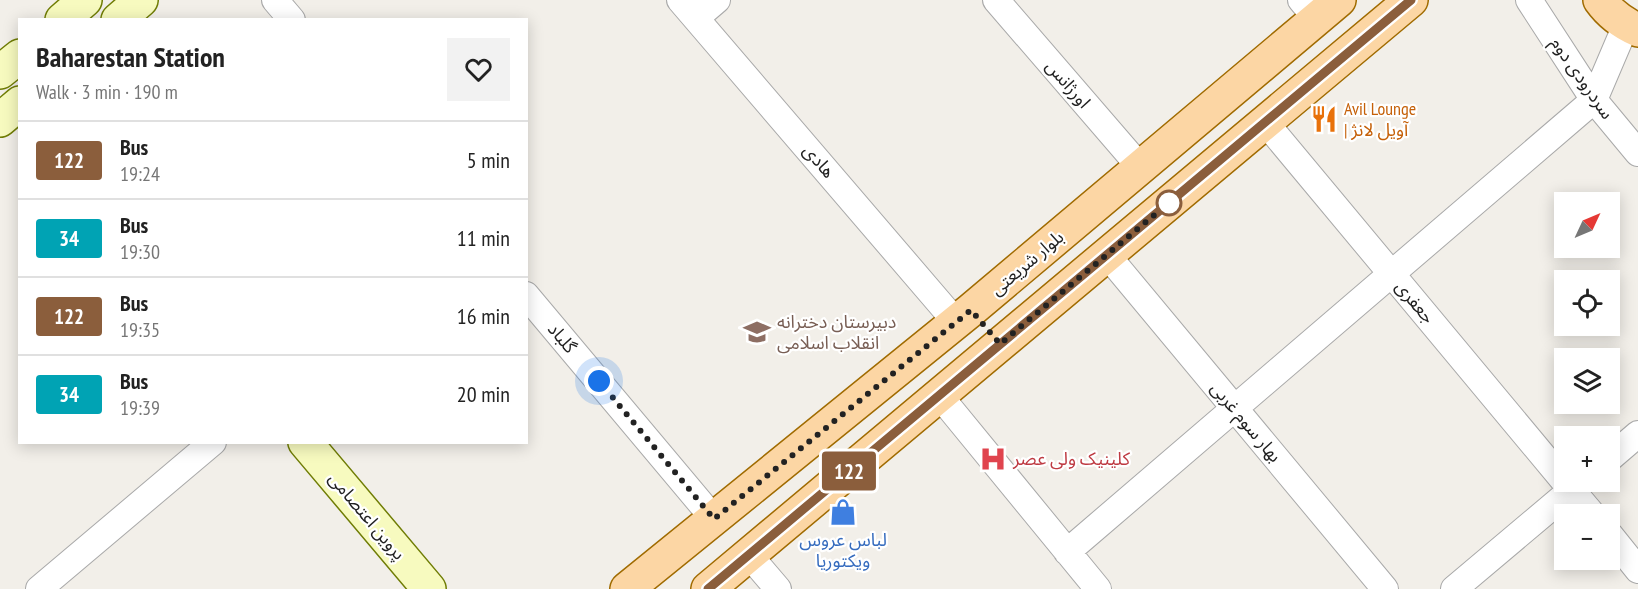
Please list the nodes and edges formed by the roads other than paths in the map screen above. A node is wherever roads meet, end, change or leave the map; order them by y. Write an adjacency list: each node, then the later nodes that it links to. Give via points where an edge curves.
1 (86, 0): 12 (main road)
2 (141, 0): 13 (main road)
3 (275, 0): 14 (street)
4 (717, 0): 10 (street)
5 (996, 0): 20 (street, اورژانس)
6 (1411, 0): 18 (main road)
7 (1529, 0): 17 (street, سردرودی دوم)
8 (1572, 0): 11 (main road)
9 (1319, 6): 20 (main road, بلوار شریعتى)
10 (688, 9): 24 (street, هادی)
11 (1618, 16): 17 (street)
12 (64, 18)
13 (120, 18)
14 (290, 18)
15 (18, 58): 16 (main road)
16 (0, 72)
17 (1594, 100): 19 (street, سردرودی دوم); 22 (street)
18 (1265, 122): 21 (main road); 22 (street, جعفری)
19 (1638, 153)
20 (1141, 168): 24 (main road, بلوار شریعتى)
21 (1107, 255): 25 (main road); 27 (street, بهار سوم غربی)
22 (1392, 274): 27 (street); 32 (street, جعفری)
23 (528, 297): 34 (street, گلباد)
24 (964, 316): 25 (main road); 34 (main road, بلوار شریعتى)
25 (1000, 344): 26 (main road)
26 (939, 395): 36 (street); 37 (main road)
27 (1235, 408): 36 (street); 45 (street, بهار سوم غربی)
28 (1638, 434): 31 (street)
29 (211, 444): 39 (street)
30 (306, 444): 40 (main road, پروین اعتصامى)
31 (1620, 449)
32 (1554, 464)
33 (1562, 492): 46 (street)
34 (714, 519): 41 (main road, بلوار شریعتى)
35 (1620, 548): 38 (street)
36 (1067, 552): 44 (street)
37 (749, 555): 42 (main road); 43 (street)
38 (1638, 570)
39 (39, 589)
40 (429, 589)
41 (627, 589)
42 (708, 589)
43 (778, 589)
44 (1098, 589)
45 (1385, 589)
46 (1454, 589)

